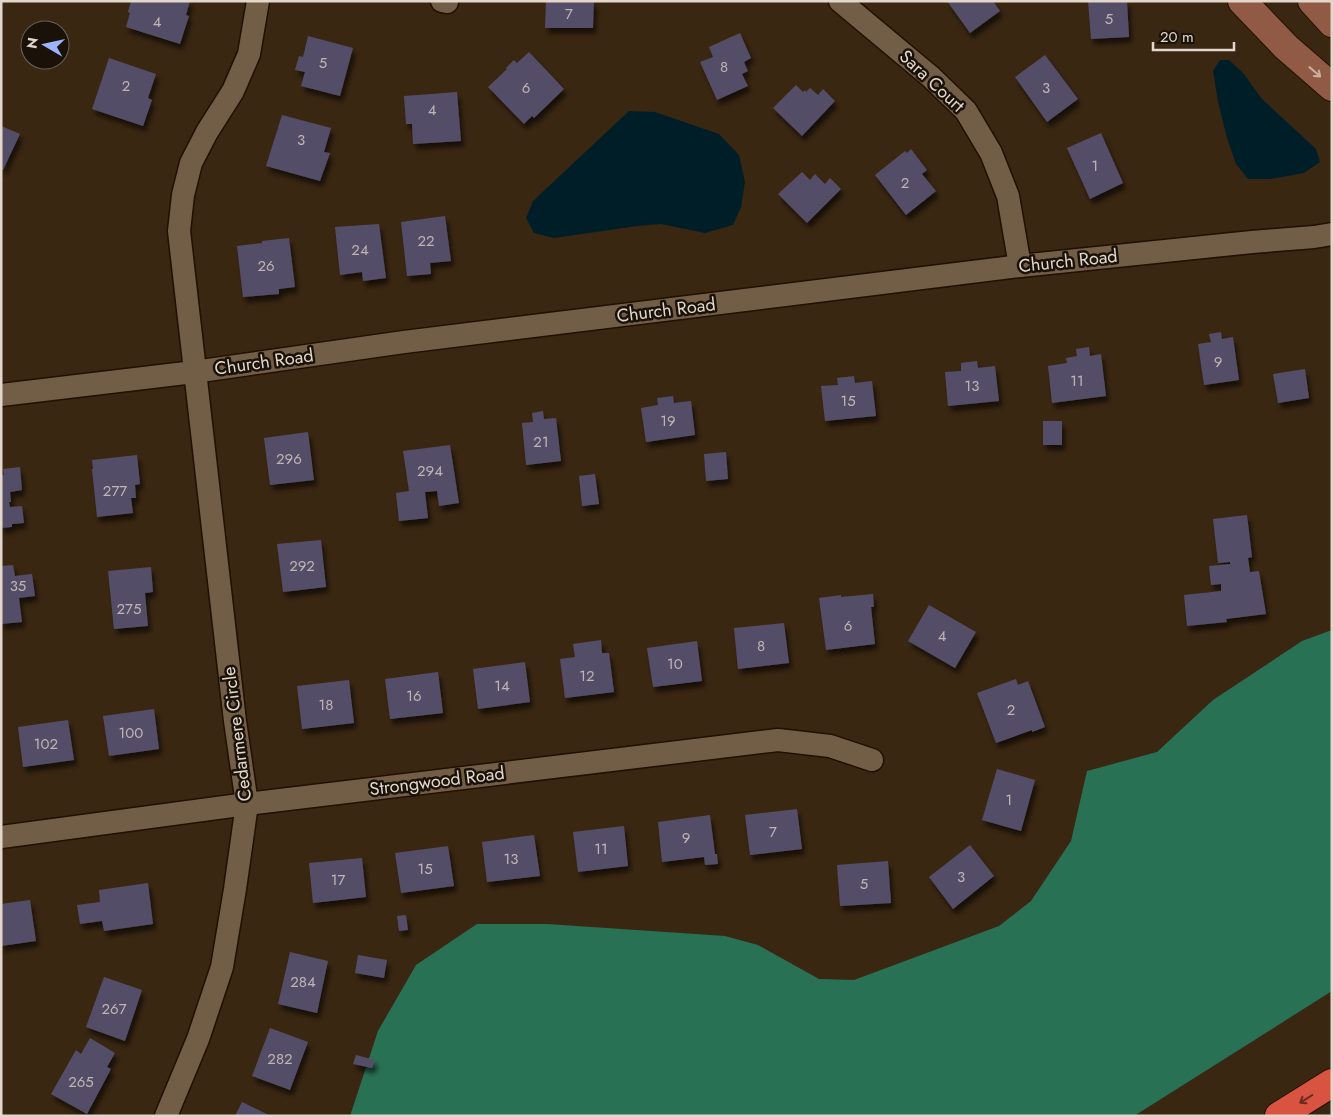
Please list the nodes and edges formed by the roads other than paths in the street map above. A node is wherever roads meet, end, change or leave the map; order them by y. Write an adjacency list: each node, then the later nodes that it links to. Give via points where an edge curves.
1 (258, 1): 11 (street, Cedarmere Circle, via 249,54 233,91 191,164 182,196 179,231)
2 (442, 1): 6 (street)
3 (840, 1): 10 (street, Sara Court, via 931,77 966,111 991,153 1008,196)
4 (1242, 1): 8 (main road, one-way to 8, via 1286,47)
5 (1312, 1): 7 (main road)
6 (447, 2)
7 (1332, 23)
8 (1332, 86)
9 (1332, 234): 10 (street, Church Road)
10 (1020, 266): 11 (street, Church Road, via 404,342)
11 (194, 372): 12 (street, Church Road); 14 (street, Cedarmere Circle)
12 (1, 395)
13 (872, 760): 14 (street, Strongwood Road, via 830,746 778,740)
14 (247, 804): 15 (street, Strongwood Road); 17 (street, Cedarmere Circle, via 222,967 198,1040)
15 (1, 837)
16 (1332, 1083): 18 (highway, one-way to 18)
17 (166, 1116)
18 (1279, 1116)

